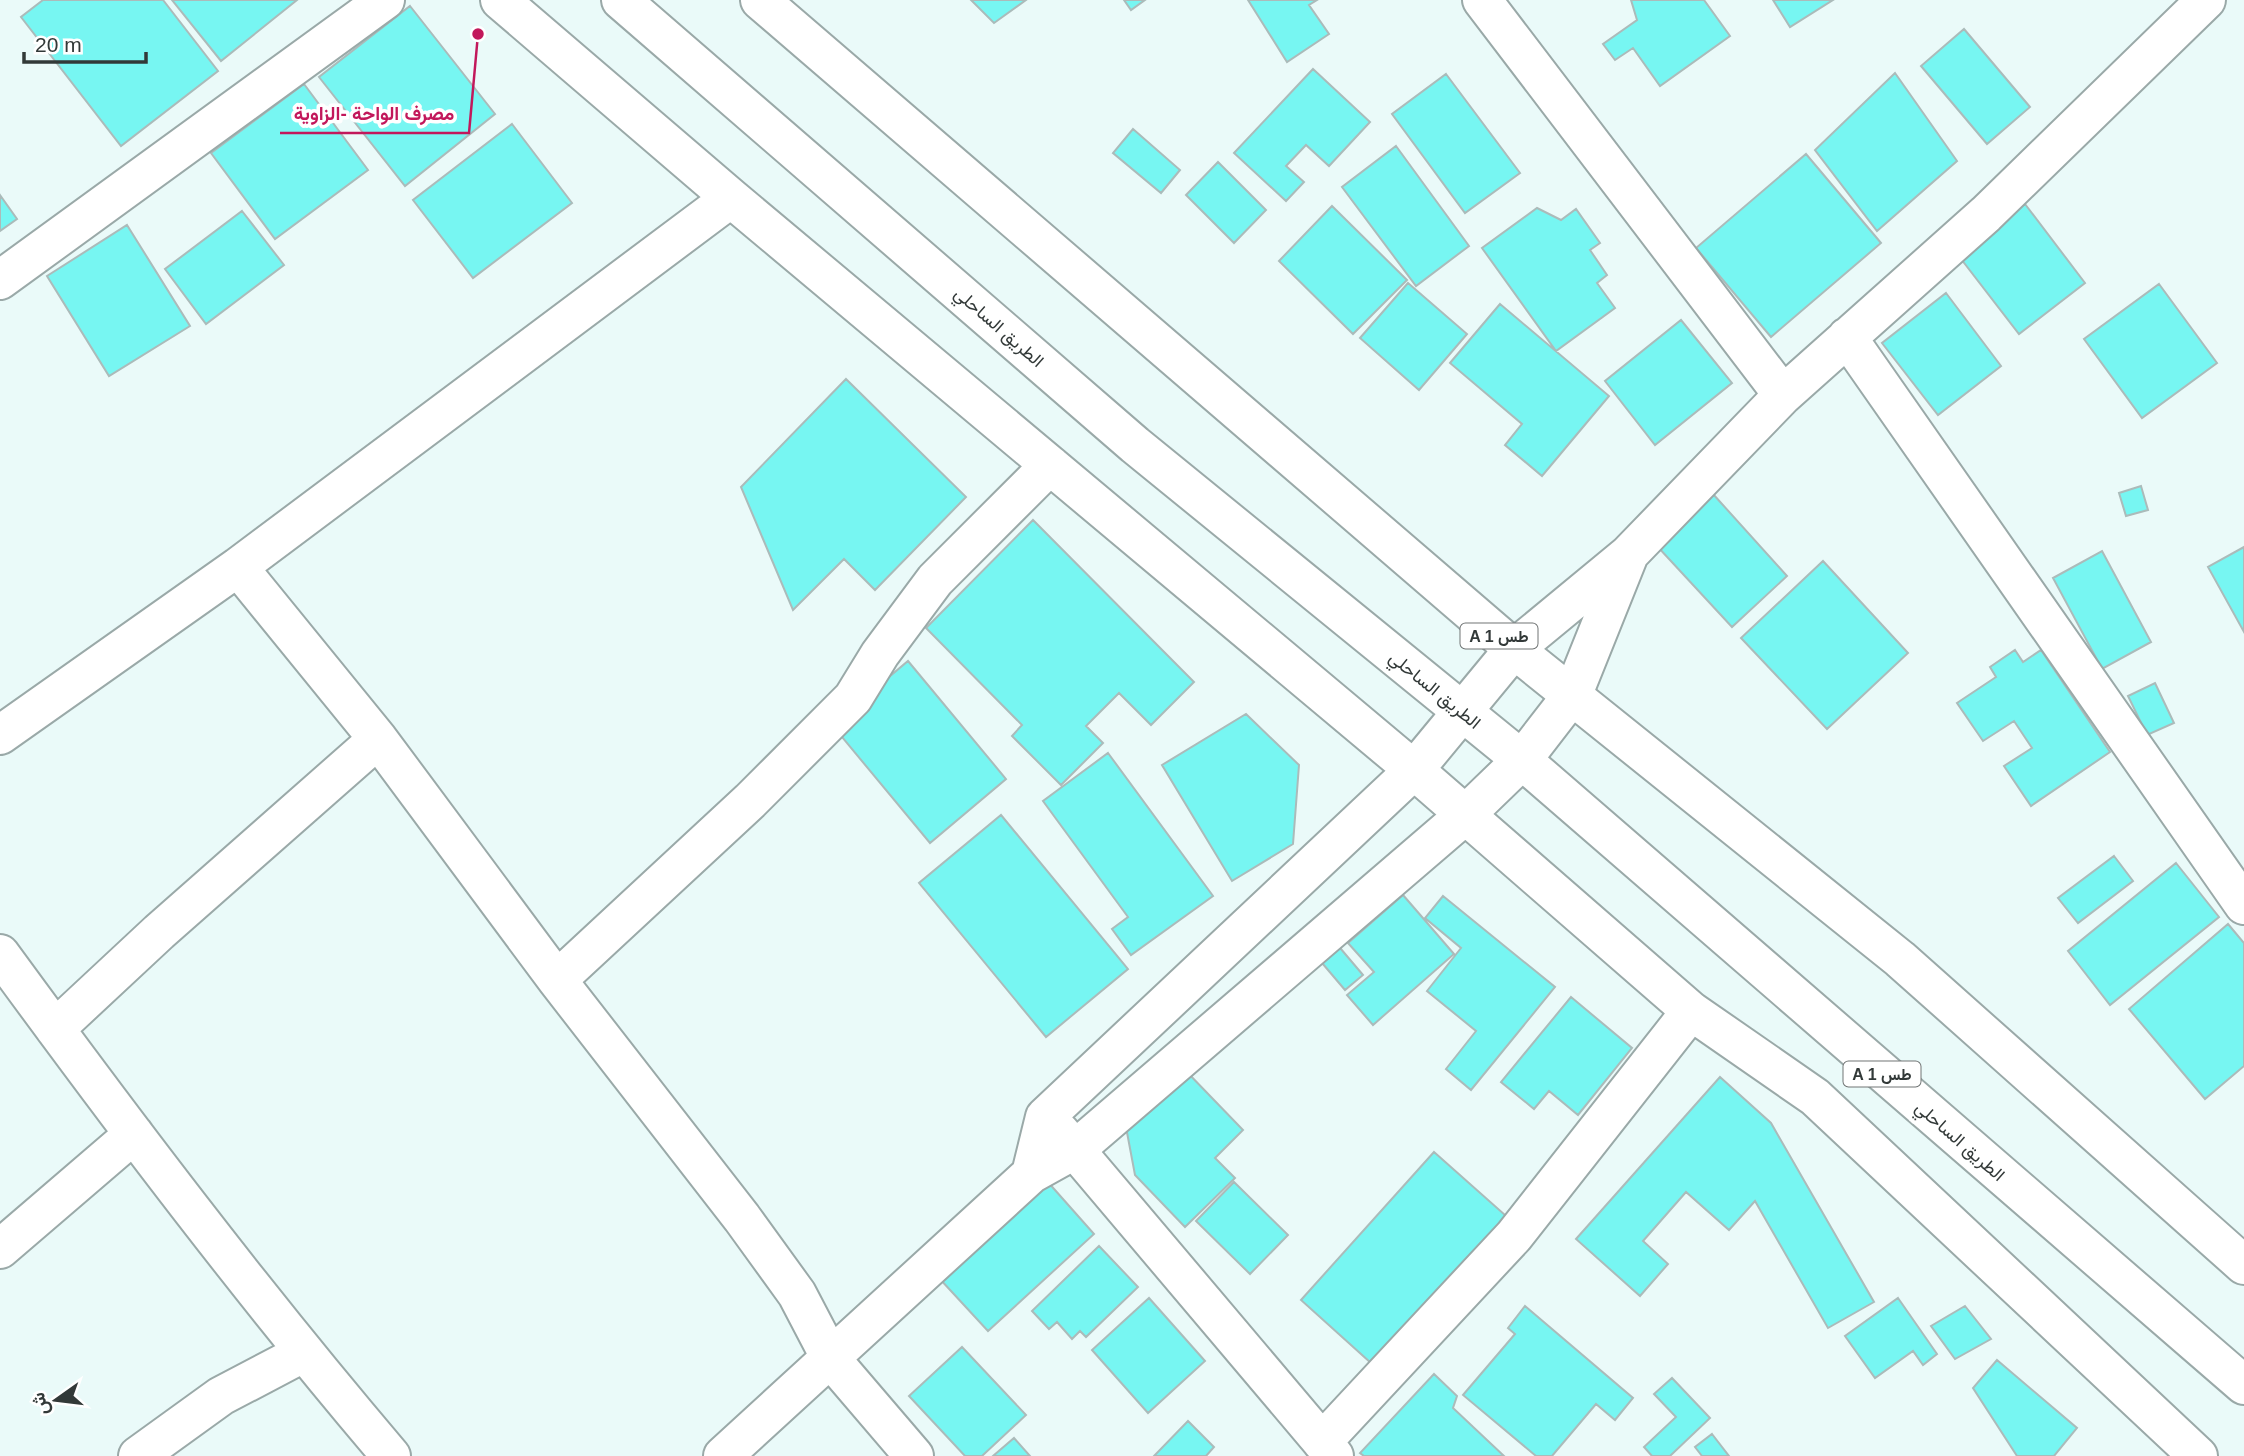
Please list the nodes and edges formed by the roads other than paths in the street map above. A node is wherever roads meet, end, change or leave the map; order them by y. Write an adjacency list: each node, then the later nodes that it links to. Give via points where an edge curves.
1 (385, 0): 8 (main road)
2 (500, 0): 7 (main road)
3 (621, 0): 16 (main road, الطريق الساحلي / A 1 طس, via 1135,445)
4 (760, 0): 14 (main road, A 1 طس)
5 (1482, 0): 10 (main road)
6 (2206, 0): 9 (main road, via 1986,214)
7 (731, 198): 11 (main road); 13 (main road)
8 (0, 279)
9 (1847, 337): 10 (main road); 22 (main road)
10 (1783, 395): 12 (main road)
11 (1051, 465): 20 (main road); 24 (main road, via 935,580 853,698 751,801)
12 (1628, 555): 14 (main road); 15 (main road)
13 (238, 567): 17 (main road); 18 (main road)
14 (1514, 649): 15 (main road, A 1 طس); 16 (main road)
15 (1573, 694): 19 (main road); 32 (main road, A 1 طس, via 1900,960)
16 (1462, 712): 19 (main road, الطريق الساحلي / A 1 طس); 20 (main road)
17 (0, 735)
18 (378, 739): 24 (main road); 26 (main road)
19 (1522, 760): 21 (main road); 35 (main road, الطريق الساحلي / A 1 طس)
20 (1414, 771): 21 (main road); 27 (main road)
21 (1465, 815): 25 (main road); 29 (main road)
22 (2244, 905)
23 (0, 954): 26 (main road)
24 (556, 980): 34 (main road, via 774,1261)
25 (1691, 1011): 36 (main road, via 1514,1236); 41 (main road, via 1815,1097)
26 (55, 1029): 28 (main road)
27 (1045, 1117): 29 (main road); 30 (main road)
28 (134, 1134): 31 (main road); 33 (main road)
29 (1076, 1149): 30 (main road); 36 (main road)
30 (1031, 1174): 34 (main road)
31 (0, 1249)
32 (2244, 1265)
33 (303, 1353): 37 (main road, via 221,1396); 38 (main road)
34 (831, 1359): 39 (main road); 40 (main road)
35 (2244, 1385)
36 (1328, 1449)
37 (138, 1456)
38 (391, 1456)
39 (723, 1456)
40 (914, 1456)
41 (2198, 1456)

